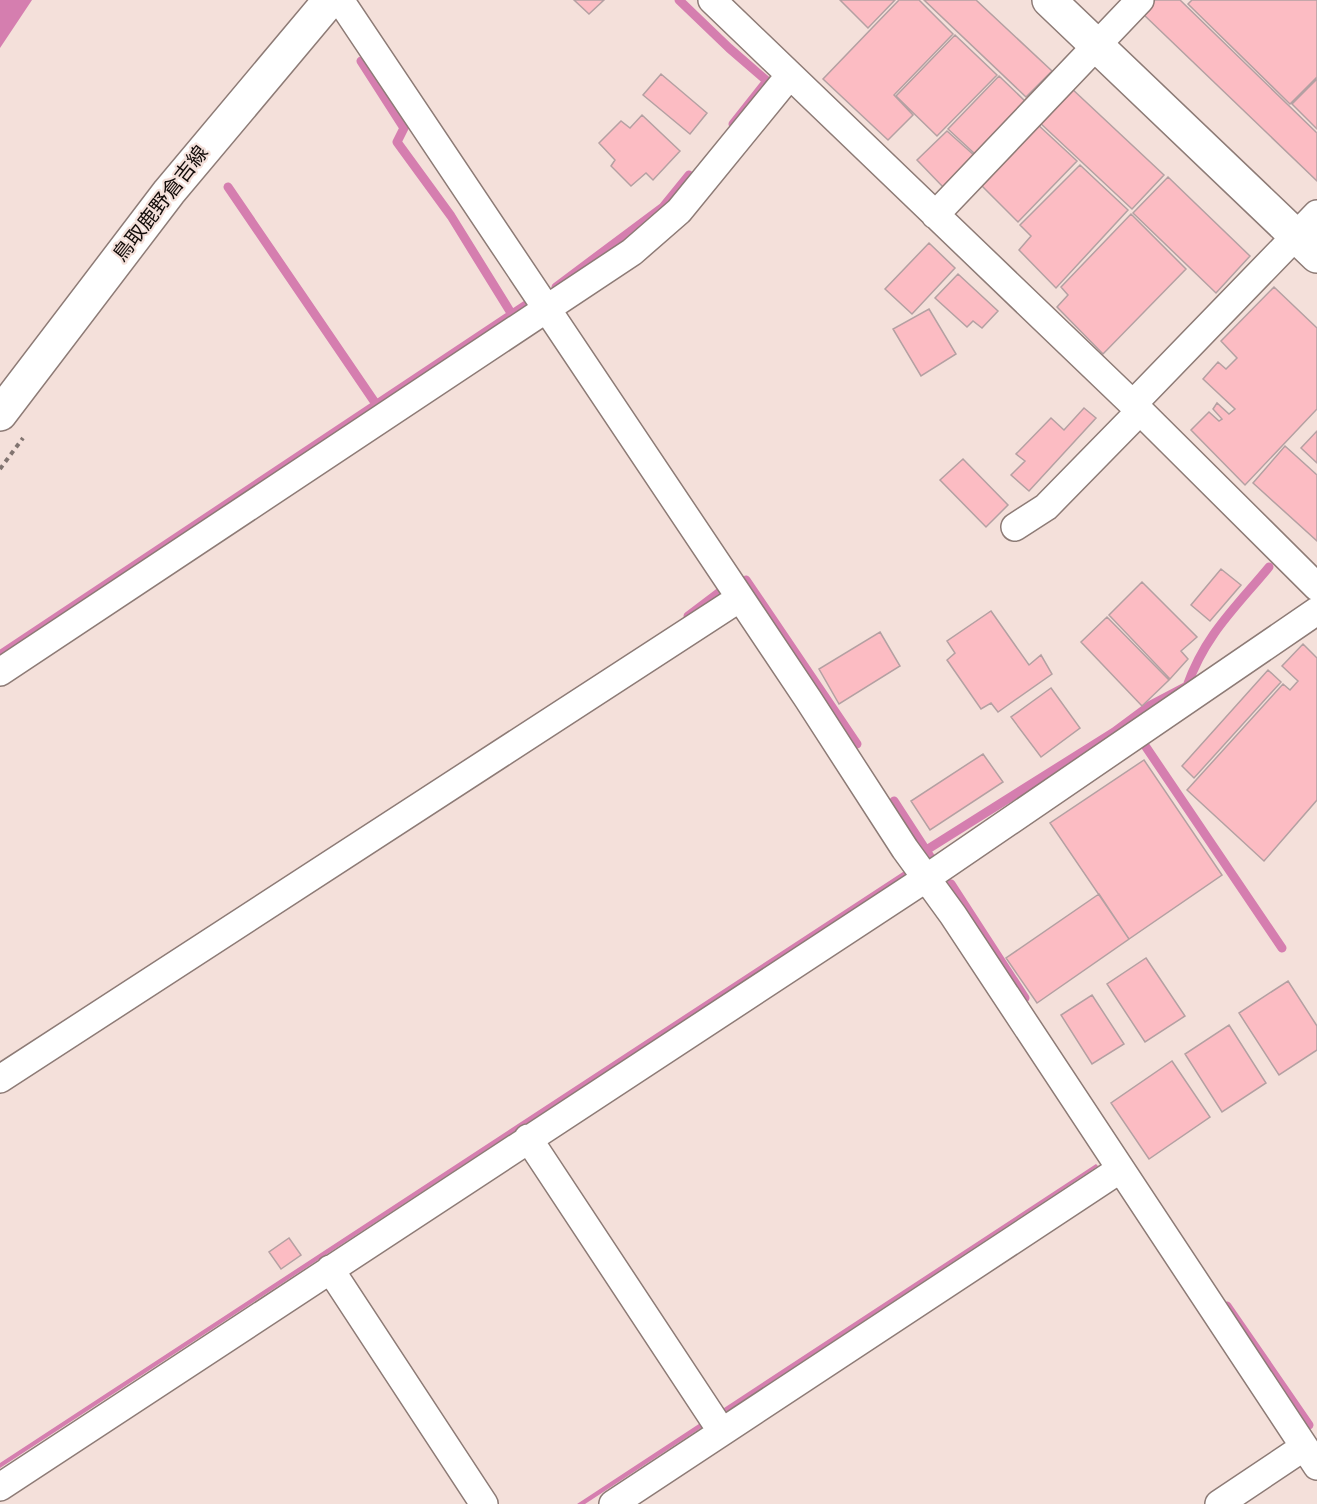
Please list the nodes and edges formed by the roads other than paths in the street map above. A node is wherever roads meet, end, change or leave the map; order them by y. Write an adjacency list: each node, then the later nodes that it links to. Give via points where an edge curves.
1 (330, 0): 12 (main road, 鳥取鹿野倉吉線, via 169,192)
2 (340, 0): 10 (street)
3 (712, 0): 7 (street)
4 (1048, 0): 6 (main road)
5 (1140, 0): 6 (street)
6 (1096, 45): 8 (street); 9 (main road)
7 (790, 75): 8 (street); 10 (street, via 679,211 632,252)
8 (934, 215): 11 (street)
9 (1310, 236): 11 (street)
10 (547, 307): 15 (street); 17 (street)
11 (1136, 407): 13 (street, via 1046,507); 14 (street)
12 (0, 414)
13 (1015, 526)
14 (1317, 587)
15 (740, 598): 18 (street); 19 (street)
16 (1317, 611): 18 (street)
17 (0, 672)
18 (925, 879): 20 (street); 21 (street, via 953,915)
19 (0, 1079)
20 (528, 1138): 22 (street); 23 (street)
21 (1119, 1170): 23 (street); 24 (street)
22 (330, 1269): 25 (street); 26 (street)
23 (722, 1432): 27 (street)
24 (1311, 1457): 28 (street)
25 (0, 1486)
26 (484, 1504)
27 (613, 1504)
28 (1219, 1504)

